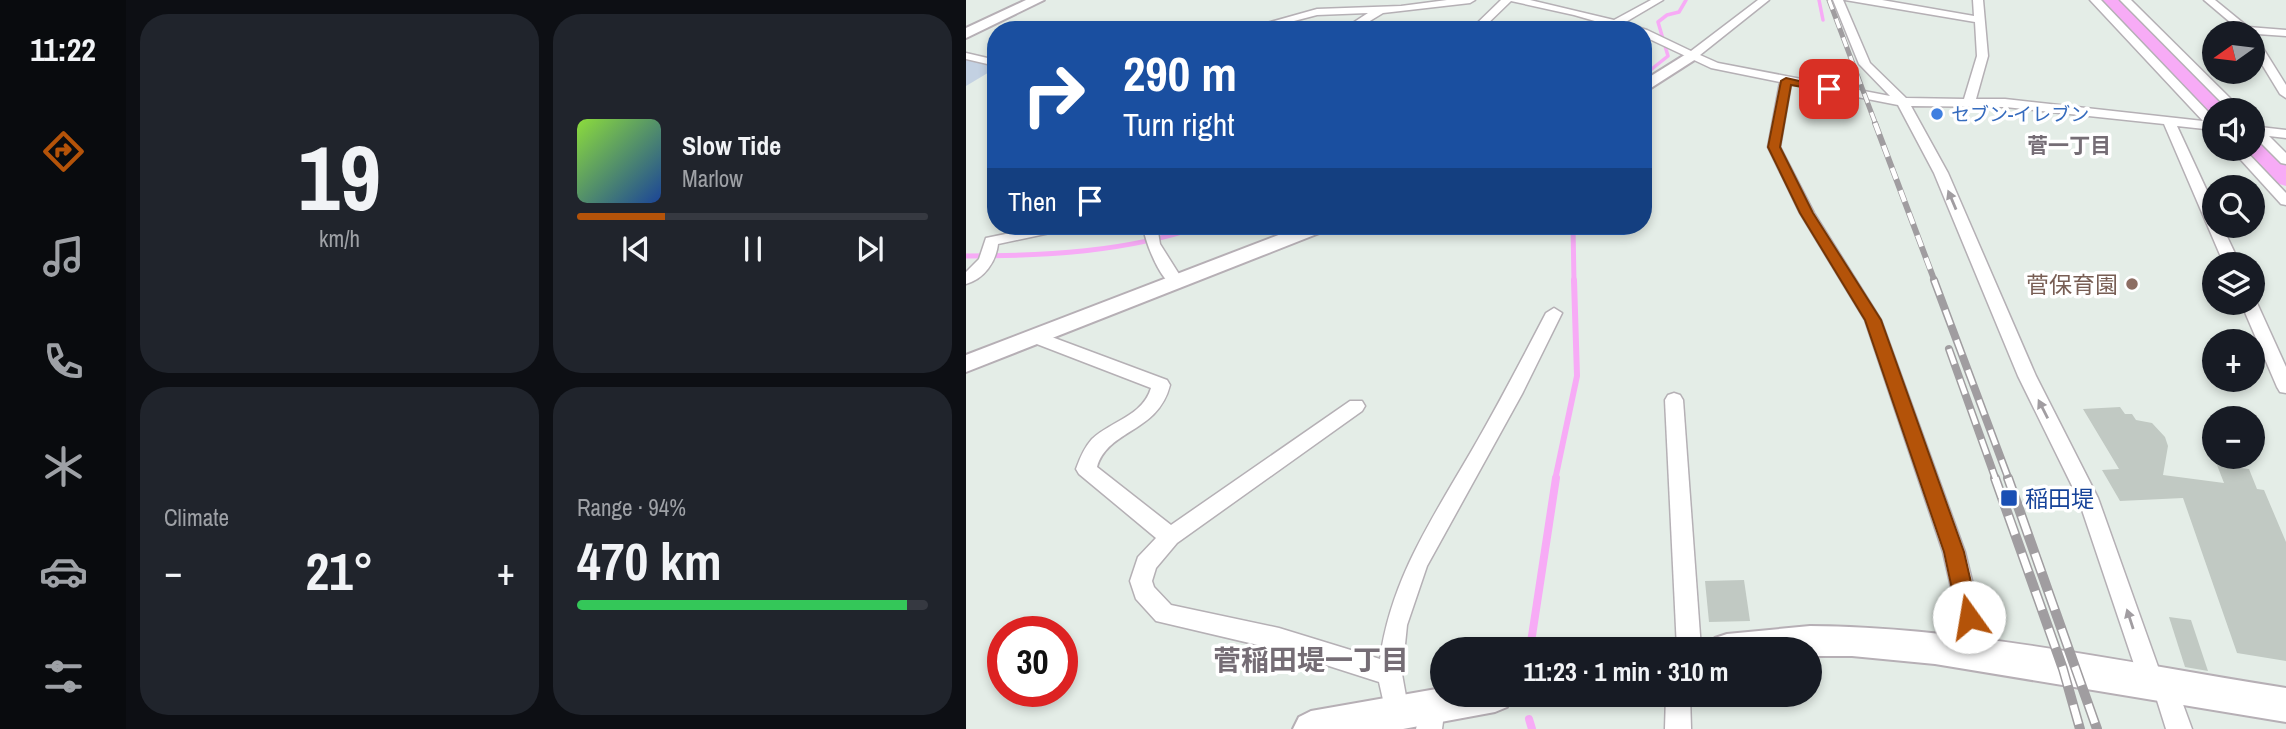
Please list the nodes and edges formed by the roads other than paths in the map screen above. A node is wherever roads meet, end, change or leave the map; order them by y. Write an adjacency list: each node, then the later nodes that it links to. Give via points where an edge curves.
1 (1037, 0): 15 (street)
2 (1470, 0): 13 (street)
3 (1507, 0): 18 (street)
4 (1515, 0): 19 (street)
5 (1658, 0): 20 (street)
6 (1764, 0): 28 (street)
7 (1839, 0): 36 (street, via 1865,64)
8 (1850, 0): 14 (street)
9 (1978, 0): 14 (street)
10 (2095, 0): 37 (street)
11 (2125, 0): 34 (street)
12 (2209, 0): 21 (street)
13 (1381, 10): 16 (street, via 1317,12); 17 (street)
14 (1978, 20): 35 (street, via 1982,63)
15 (993, 21)
16 (1282, 21)
17 (1362, 21)
18 (1485, 21)
19 (1606, 21)
20 (1619, 21)
21 (2234, 21)
22 (987, 24): 24 (street)
23 (2286, 33): 25 (street)
24 (966, 34)
25 (2265, 34)
26 (1652, 36): 28 (street)
27 (966, 56): 30 (street)
28 (1691, 56): 31 (street, via 1715,66); 32 (street)
29 (2265, 60): 33 (street)
30 (987, 61)
31 (1786, 81): 36 (street); 64 (street, via 1774,147 1807,213 1873,320 1954,552)
32 (1652, 82)
33 (2286, 93)
34 (2224, 98)
35 (1969, 101): 36 (street); 38 (street)
36 (1903, 102): 66 (street, one-way to 36, via 2088,498 2027,376 1941,173)
37 (2202, 112)
38 (2169, 121): 39 (street); 45 (street)
39 (2202, 124)
40 (2265, 131): 41 (street)
41 (2286, 134)
42 (2265, 140): 43 (street)
43 (2286, 160)
44 (2248, 161): 46 (street)
45 (2202, 197)
46 (2286, 201)
47 (1021, 235): 50 (street, via 991,241)
48 (1152, 235): 53 (street)
49 (1297, 235): 53 (street)
50 (988, 258): 51 (street); 52 (street, via 978,273)
51 (966, 263)
52 (966, 279)
53 (1176, 282): 56 (street)
54 (1554, 313): 65 (street, via 1417,564 1396,625)
55 (2254, 315): 58 (street)
56 (1035, 337): 57 (street); 61 (street, via 1161,385 1155,403 1099,445 1086,469)
57 (966, 364)
58 (2286, 387)
59 (1674, 400): 62 (street)
60 (1356, 406): 61 (street)
61 (1170, 537): 65 (street, via 1146,564 1141,581 1144,592 1164,614 1279,639)
62 (1688, 637)
63 (1822, 641): 64 (street)
64 (1978, 654): 66 (street)
65 (1390, 674): 70 (street)
66 (2158, 684): 67 (street); 74 (street)
67 (2286, 705)
68 (1462, 707): 71 (street)
69 (1678, 707): 73 (street)
70 (1397, 713): 71 (street); 72 (street)
71 (1431, 718)
72 (1311, 729)
73 (1678, 729)
74 (2179, 729)

